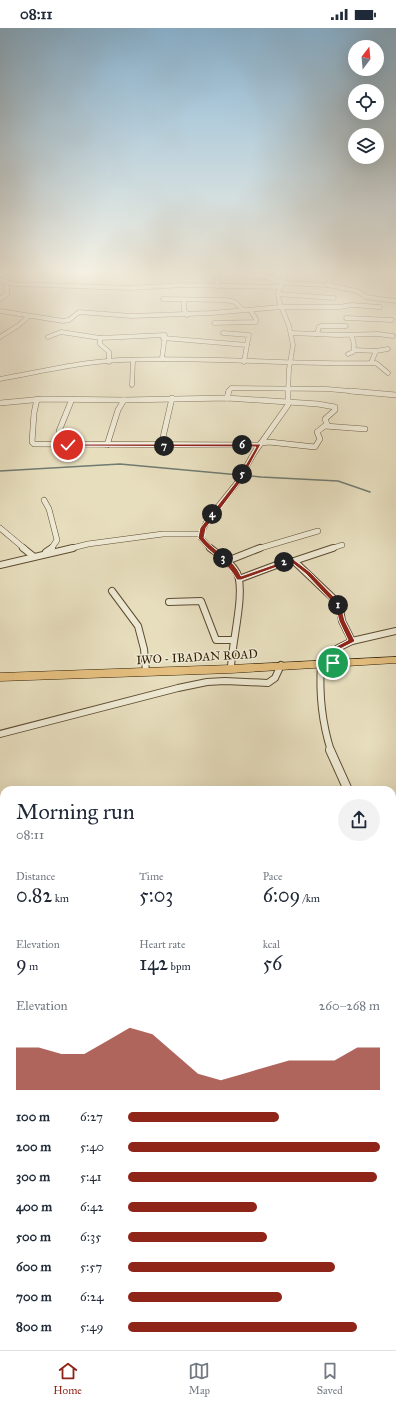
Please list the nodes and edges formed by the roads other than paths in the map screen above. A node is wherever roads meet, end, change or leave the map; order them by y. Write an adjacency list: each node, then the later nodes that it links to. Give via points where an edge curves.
1 (61, 332): 9 (street); 10 (street)
2 (346, 332): 6 (street)
3 (223, 333): 12 (street, via 249,335)
4 (291, 333): 5 (street); 21 (street)
5 (317, 334): 6 (street)
6 (346, 335): 7 (street)
7 (351, 335): 8 (street); 14 (street, via 355,342)
8 (393, 336)
9 (48, 337)
10 (100, 338): 11 (street, via 165,335); 19 (street, via 100,344 109,352)
11 (163, 338): 12 (street); 17 (street, via 161,343)
12 (247, 345): 20 (street)
13 (388, 349): 15 (street)
14 (354, 350): 15 (street); 16 (street)
15 (376, 351): 22 (street)
16 (348, 354)
17 (164, 359): 18 (street); 20 (street)
18 (134, 360): 19 (street); 25 (street)
19 (110, 362): 24 (street, via 69,366)
20 (244, 362): 21 (street)
21 (291, 362): 22 (street); 26 (street)
22 (371, 363): 23 (street, via 379,363)
23 (388, 374)
24 (0, 379)
25 (132, 385)
26 (287, 388): 27 (street); 29 (street, via 231,388); 33 (street)
27 (396, 395)
28 (172, 398): 29 (street); 32 (street); 40 (street)
29 (227, 398): 33 (street)
30 (37, 399): 31 (street); 34 (street); 38 (street, via 32,442)
31 (72, 399): 32 (street); 38 (street, via 59,431)
32 (124, 400): 39 (street, via 116,415)
33 (288, 403): 35 (street, via 333,406 335,410 325,419); 37 (street, via 287,409)
34 (0, 404)
35 (325, 426): 36 (street); 37 (street, via 317,432 320,439 315,447 269,442)
36 (365, 429)
37 (260, 444): 40 (street); 44 (street, via 237,483 208,520)
38 (60, 445): 39 (street)
39 (107, 445): 40 (street)
40 (161, 446)
41 (44, 500): 46 (street, via 57,540 52,548)
42 (0, 528): 47 (street)
43 (318, 531): 48 (street, via 262,546)
44 (201, 534): 46 (street, via 148,536 88,544); 48 (street, via 207,546)
45 (342, 545): 49 (street)
46 (43, 554): 47 (street)
47 (33, 556): 50 (street)
48 (227, 561): 51 (street)
49 (294, 561): 51 (street); 56 (street, via 334,599)
50 (0, 565)
51 (239, 579): 55 (street, via 240,599)
52 (112, 591): 62 (street, via 138,626)
53 (169, 602): 55 (street, via 201,601 216,640)
54 (396, 631): 56 (street)
55 (233, 640): 61 (street)
56 (352, 641): 58 (street, via 338,648)
57 (396, 660): 58 (main road, IWO - IBADAN ROAD)
58 (333, 663): 59 (main road, IWO - IBADAN ROAD)
59 (321, 664): 60 (main road, IWO - IBADAN ROAD); 65 (street, via 319,686 324,724 331,754)
60 (282, 665): 61 (main road, IWO - IBADAN ROAD); 64 (street, via 275,678 268,683 207,682)
61 (231, 669): 62 (main road, IWO - IBADAN ROAD)
62 (146, 672): 63 (main road, IWO - IBADAN ROAD)
63 (0, 677)
64 (0, 734)
65 (346, 786)

